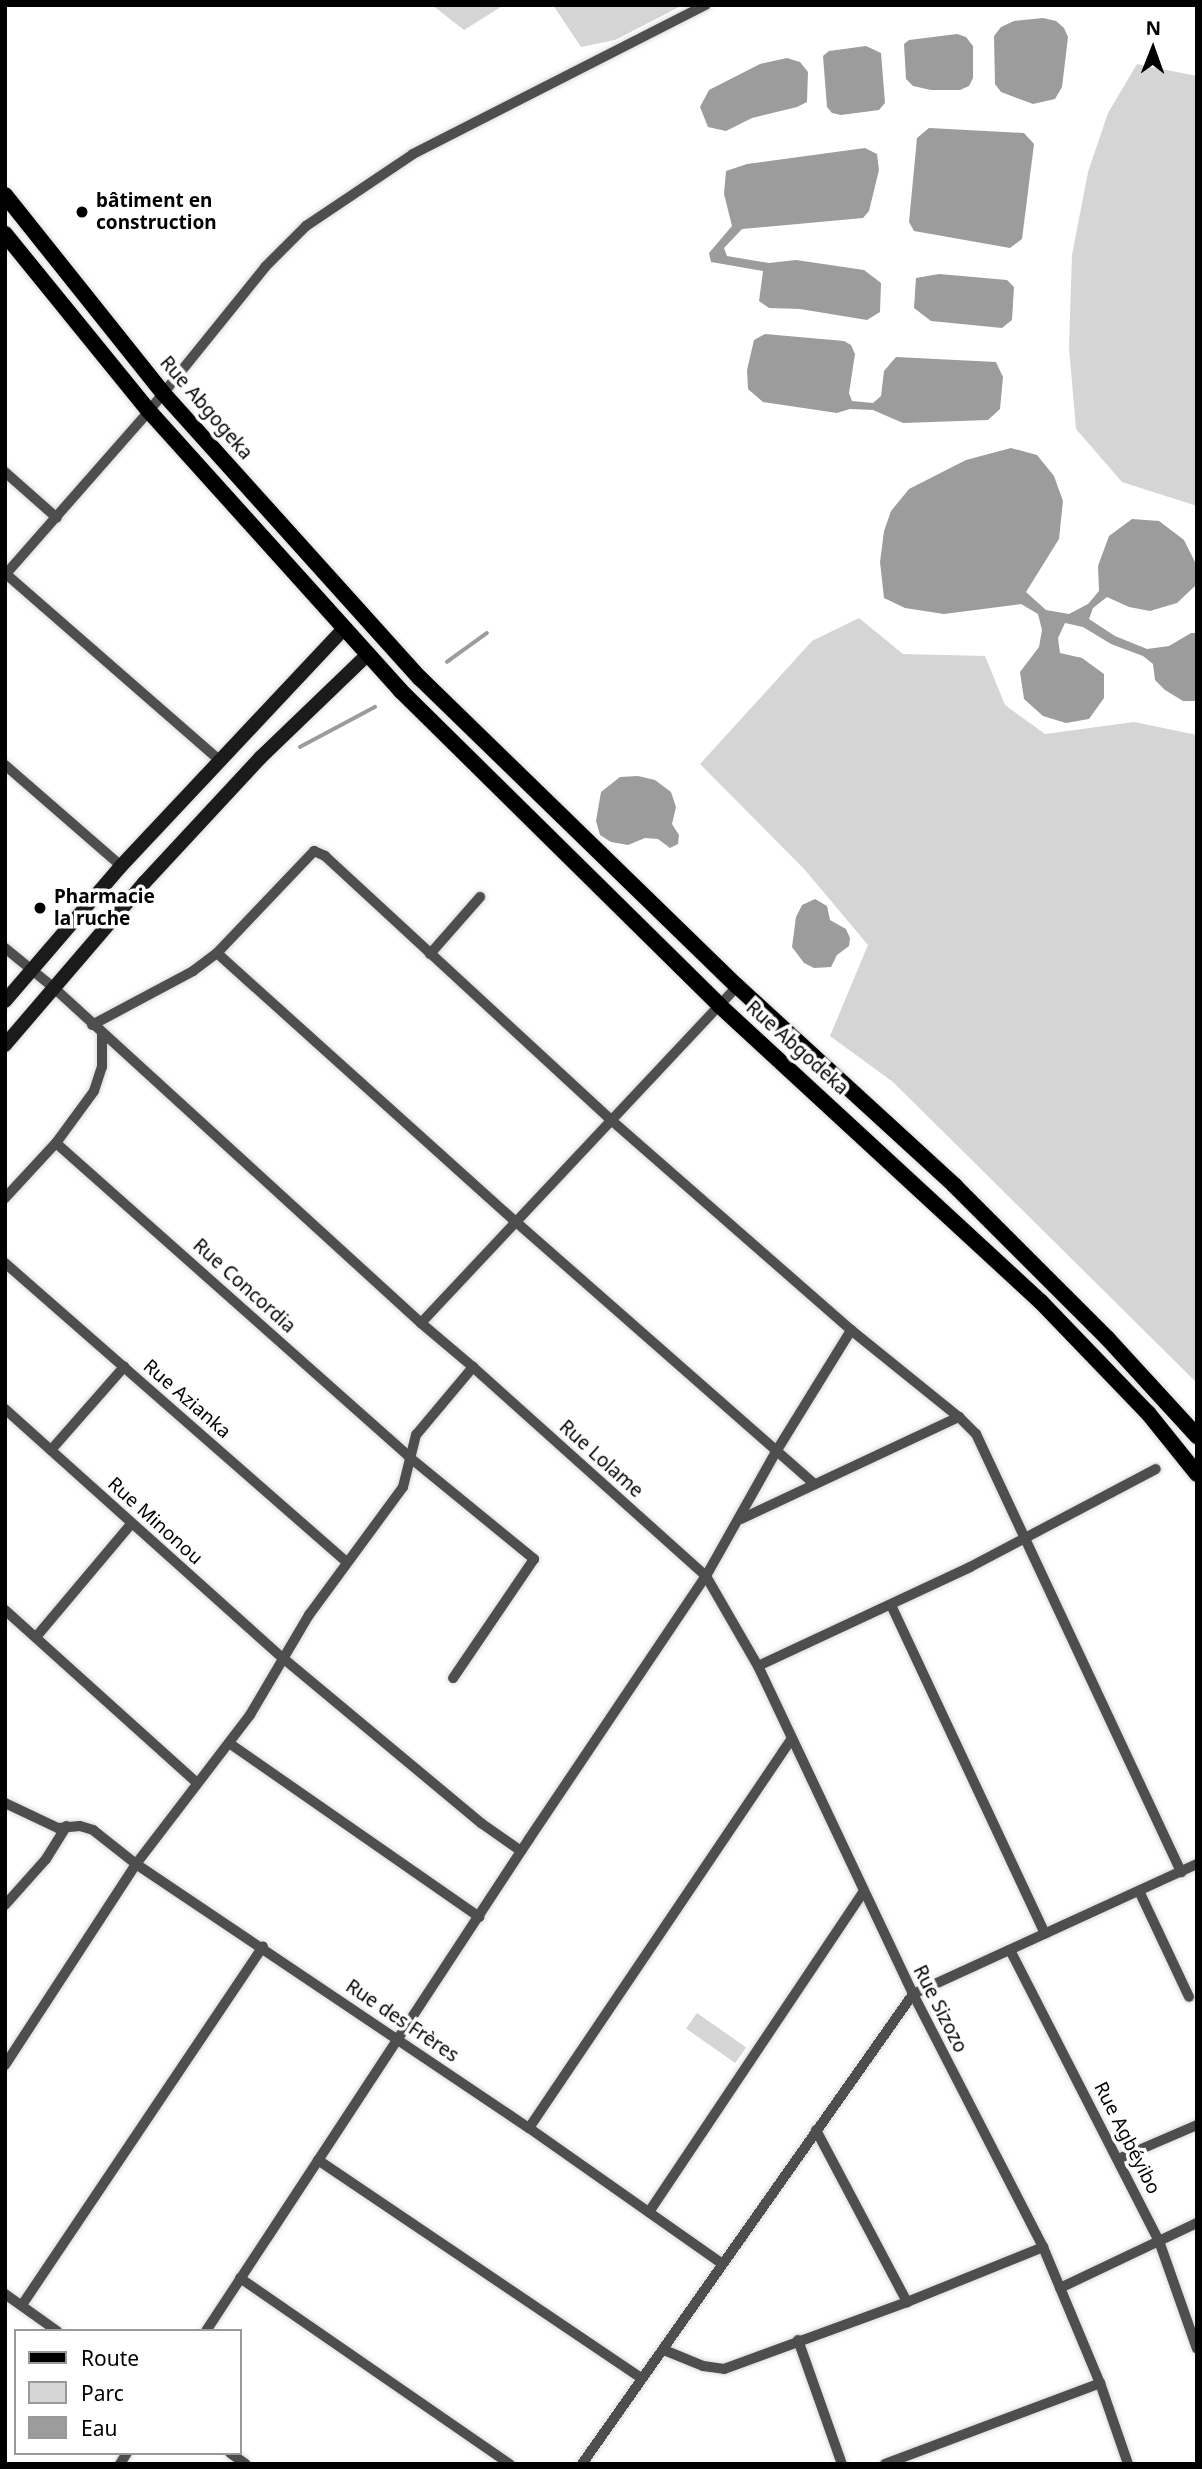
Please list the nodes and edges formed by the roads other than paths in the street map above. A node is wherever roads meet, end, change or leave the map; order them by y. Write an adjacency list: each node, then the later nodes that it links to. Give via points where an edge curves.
1 (706, 5): 4 (street, via 413,154 306,226 265,267)
2 (5, 195): 4 (main road, Rue Abgogeka)
3 (5, 234): 5 (main road)
4 (163, 393): 5 (street); 10 (main road, Rue Abgogeka)
5 (149, 411): 7 (street); 9 (main road)
6 (5, 472): 7 (street)
7 (57, 518): 8 (street)
8 (6, 574): 12 (street)
9 (343, 630): 11 (main road, Rue Abgodeka); 12 (main road)
10 (384, 640): 20 (main road, Rue Abgodeka)
11 (367, 655): 21 (main road, via 260,758); 23 (main road, Rue Abgodeka)
12 (219, 760): 14 (main road)
13 (5, 765): 14 (street)
14 (121, 866): 19 (main road)
15 (481, 897): 18 (street)
16 (5, 948): 19 (street, Rue Lolame)
17 (217, 953): 18 (street, via 314,851 325,856); 24 (street, via 174,983); 30 (street)
18 (430, 954): 27 (street)
19 (32, 969): 21 (street, Rue Lolame); 22 (main road)
20 (737, 986): 23 (street); 38 (main road, Rue Abgodeka, via 1057,1286)
21 (53, 987): 24 (street, Rue Lolame); 26 (main road)
22 (5, 1001)
23 (719, 1005): 27 (street); 43 (main road, Rue Abgodeka, via 1041,1302 1148,1413)
24 (92, 1025): 25 (street, Rue Lolame)
25 (102, 1034): 28 (street, via 99,1079); 32 (street, Rue Lolame)
26 (5, 1045)
27 (610, 1119): 30 (street); 33 (street)
28 (56, 1143): 29 (street); 41 (street, Rue Concordia)
29 (5, 1198)
30 (515, 1221): 32 (street); 40 (street)
31 (5, 1263): 34 (street, Rue Azianka)
32 (421, 1323): 35 (street, Rue Lolame)
33 (851, 1330): 37 (street); 40 (street)
34 (124, 1367): 39 (street); 48 (street, Rue Azianka)
35 (473, 1367): 41 (street, via 416,1435); 49 (street, Rue Lolame)
36 (5, 1409): 39 (street, Rue Minonou)
37 (960, 1417): 44 (street); 47 (street, via 976,1434)
38 (1197, 1436)
39 (51, 1450): 46 (street, Rue Minonou)
40 (777, 1450): 44 (street); 45 (street)
41 (408, 1456): 48 (street, via 403,1487); 55 (street, Rue Concordia, via 534,1559)
42 (1156, 1469): 47 (street)
43 (1197, 1474)
44 (814, 1483): 45 (street)
45 (740, 1519): 49 (street)
46 (131, 1524): 52 (street); 53 (street, Rue Minonou)
47 (1024, 1539): 50 (street); 64 (street)
48 (346, 1562): 53 (street)
49 (706, 1576): 54 (street, Rue Sizozo); 61 (street)
50 (891, 1605): 54 (street); 69 (street)
51 (5, 1610): 52 (street)
52 (36, 1637): 58 (street)
53 (283, 1658): 57 (street); 61 (street, Rue Minonou)
54 (758, 1666): 56 (street, Rue Sizozo)
55 (453, 1678)
56 (791, 1739): 66 (street, Rue Sizozo); 77 (street)
57 (229, 1743): 58 (street); 68 (street)
58 (197, 1783): 62 (street)
59 (5, 1803): 60 (street, Rue des Frères)
60 (62, 1827): 62 (street, Rue des Frères, via 93,1830); 67 (street, via 46,1859)
61 (521, 1851): 68 (street)
62 (136, 1864): 70 (street, Rue des Frères); 75 (street)
63 (1197, 1864): 64 (street)
64 (1181, 1872): 65 (street)
65 (1139, 1891): 69 (street); 73 (street)
66 (863, 1892): 72 (street, Rue Sizozo); 81 (street)
67 (5, 1905)
68 (478, 1917): 74 (street)
69 (1045, 1934): 71 (street)
70 (262, 1947): 74 (street, Rue des Frères); 90 (street)
71 (1010, 1950): 72 (street); 79 (street, Rue Agbéyibo)
72 (913, 1994): 78 (street); 84 (street, Rue Sizozo)
73 (1189, 1997)
74 (397, 2039): 77 (street, Rue des Frères); 80 (street)
75 (5, 2065)
76 (1197, 2124): 79 (street)
77 (528, 2128): 81 (street, Rue des Frères)
78 (816, 2130): 85 (street); 89 (street)
79 (1118, 2159): 83 (street, Rue Agbéyibo)
80 (318, 2160): 86 (street); 96 (street)
81 (649, 2213): 85 (street, Rue des Frères)
82 (1197, 2223): 83 (street)
83 (1159, 2241): 87 (street); 94 (street, Rue Agbéyibo)
84 (1043, 2247): 87 (street, Rue Sizozo); 89 (street)
85 (721, 2263): 95 (street)
86 (240, 2278): 92 (street); 98 (street)
87 (1060, 2288): 97 (street, Rue Sizozo)
88 (5, 2294): 90 (street)
89 (907, 2302): 93 (street)
90 (22, 2305): 91 (street)
91 (54, 2329)
92 (207, 2329)
93 (798, 2340): 95 (street, via 723,2369); 100 (street)
94 (1197, 2349)
95 (664, 2350): 96 (street)
96 (641, 2378): 99 (street)
97 (1100, 2384): 101 (street); 102 (street, Rue Sizozo)
98 (510, 2464)
99 (582, 2464)
100 (842, 2464)
101 (885, 2464)
102 (1128, 2464)

